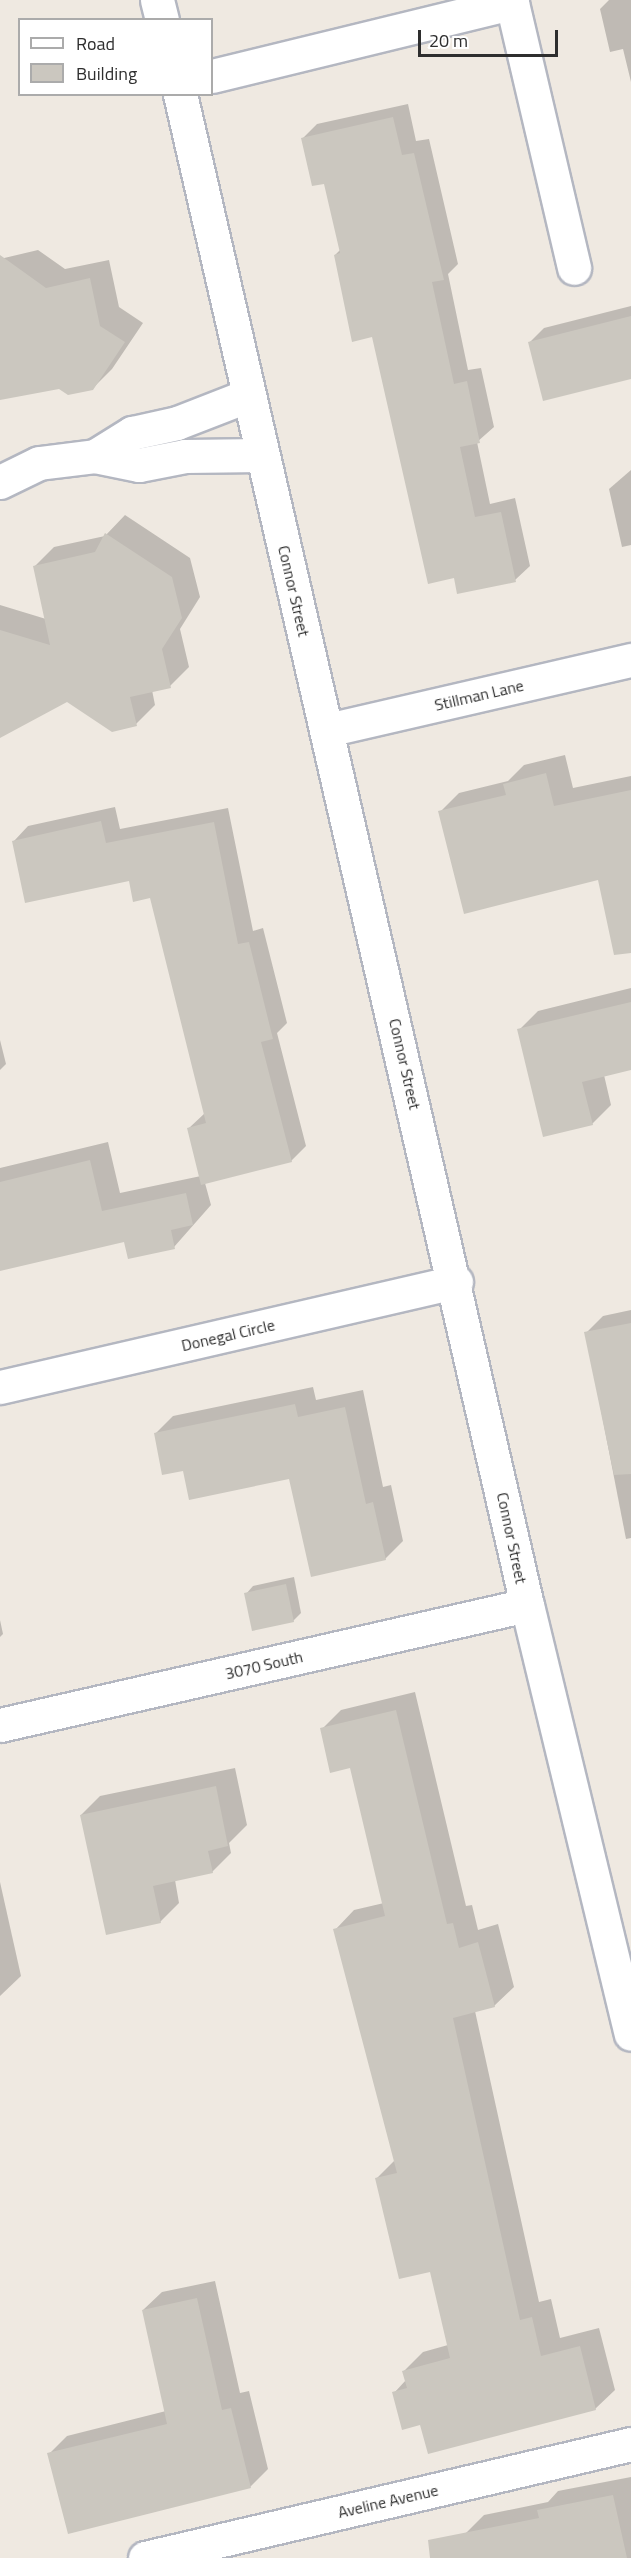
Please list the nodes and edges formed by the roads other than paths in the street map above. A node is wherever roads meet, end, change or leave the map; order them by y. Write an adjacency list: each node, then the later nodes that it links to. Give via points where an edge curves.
1 (158, 0): 2 (street)
2 (162, 18)
3 (213, 76): 5 (street, via 512,3)
4 (180, 96): 6 (street, Connor Street)
5 (574, 268)
6 (249, 395): 7 (street, Connor Street); 8 (street, via 177,423 132,433)
7 (262, 455): 8 (street, via 185,456 139,465); 11 (street, Connor Street)
8 (95, 456): 9 (street, via 39,464)
9 (0, 482)
10 (631, 660): 11 (street, Stillman Lane)
11 (327, 730): 12 (street, Connor Street)
12 (456, 1282): 13 (street, Donegal Circle); 14 (street, Connor Street)
13 (0, 1387)
14 (527, 1605): 15 (street, 3070 South); 16 (street, Connor Street)
15 (0, 1725)
16 (631, 2034)
17 (631, 2444): 18 (street, Aveline Avenue)
18 (145, 2558)

